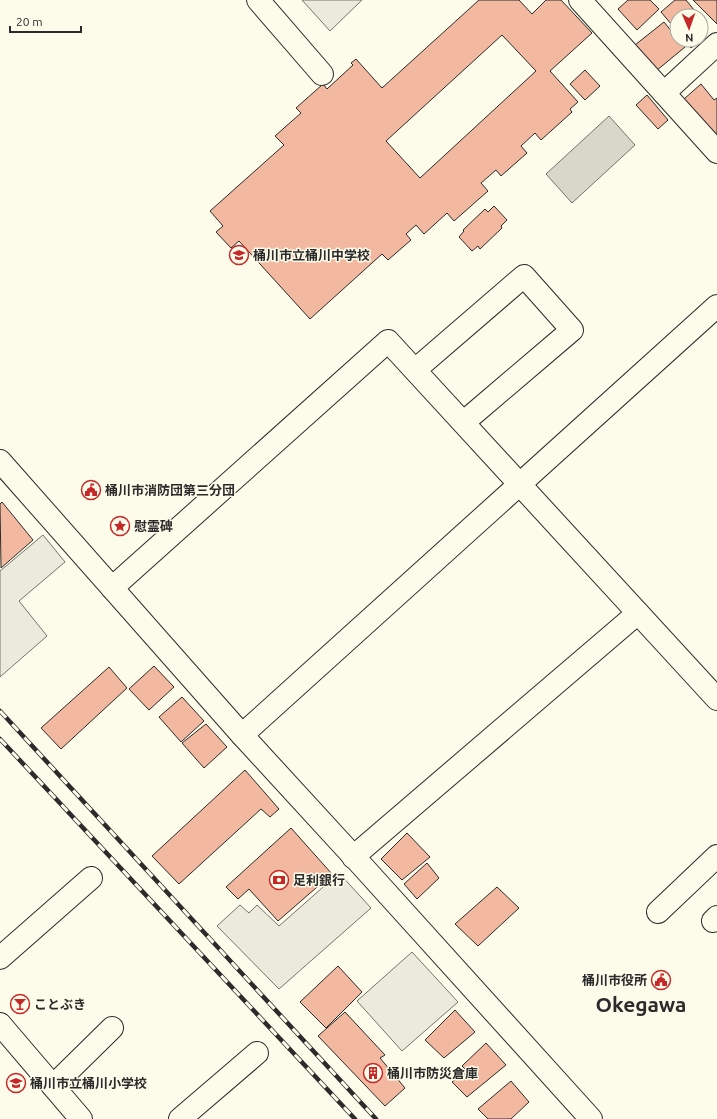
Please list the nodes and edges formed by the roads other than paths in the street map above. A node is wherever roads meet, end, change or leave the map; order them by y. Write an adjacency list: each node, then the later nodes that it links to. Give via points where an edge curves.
1 (258, 0): 4 (street)
2 (580, 0): 5 (street)
3 (717, 44): 5 (street)
4 (322, 74)
5 (664, 93): 6 (street)
6 (717, 152)
7 (717, 306): 11 (street)
8 (415, 370): 9 (street); 9 (street, via 524,276 572,330); 12 (street, via 388,341)
9 (464, 422): 11 (street)
10 (0, 461): 12 (street)
11 (520, 483): 13 (street); 15 (street)
12 (112, 588): 15 (street)
13 (638, 613): 14 (street); 17 (street)
14 (717, 699)
15 (242, 735): 17 (street)
16 (717, 856): 19 (street)
17 (353, 857): 27 (street)
18 (91, 878): 20 (street)
19 (658, 912)
20 (0, 958)
21 (0, 1024): 24 (street)
22 (112, 1028): 24 (street)
23 (257, 1053): 26 (street)
24 (53, 1086): 25 (street)
25 (81, 1119)
26 (180, 1119)
27 (591, 1119)

